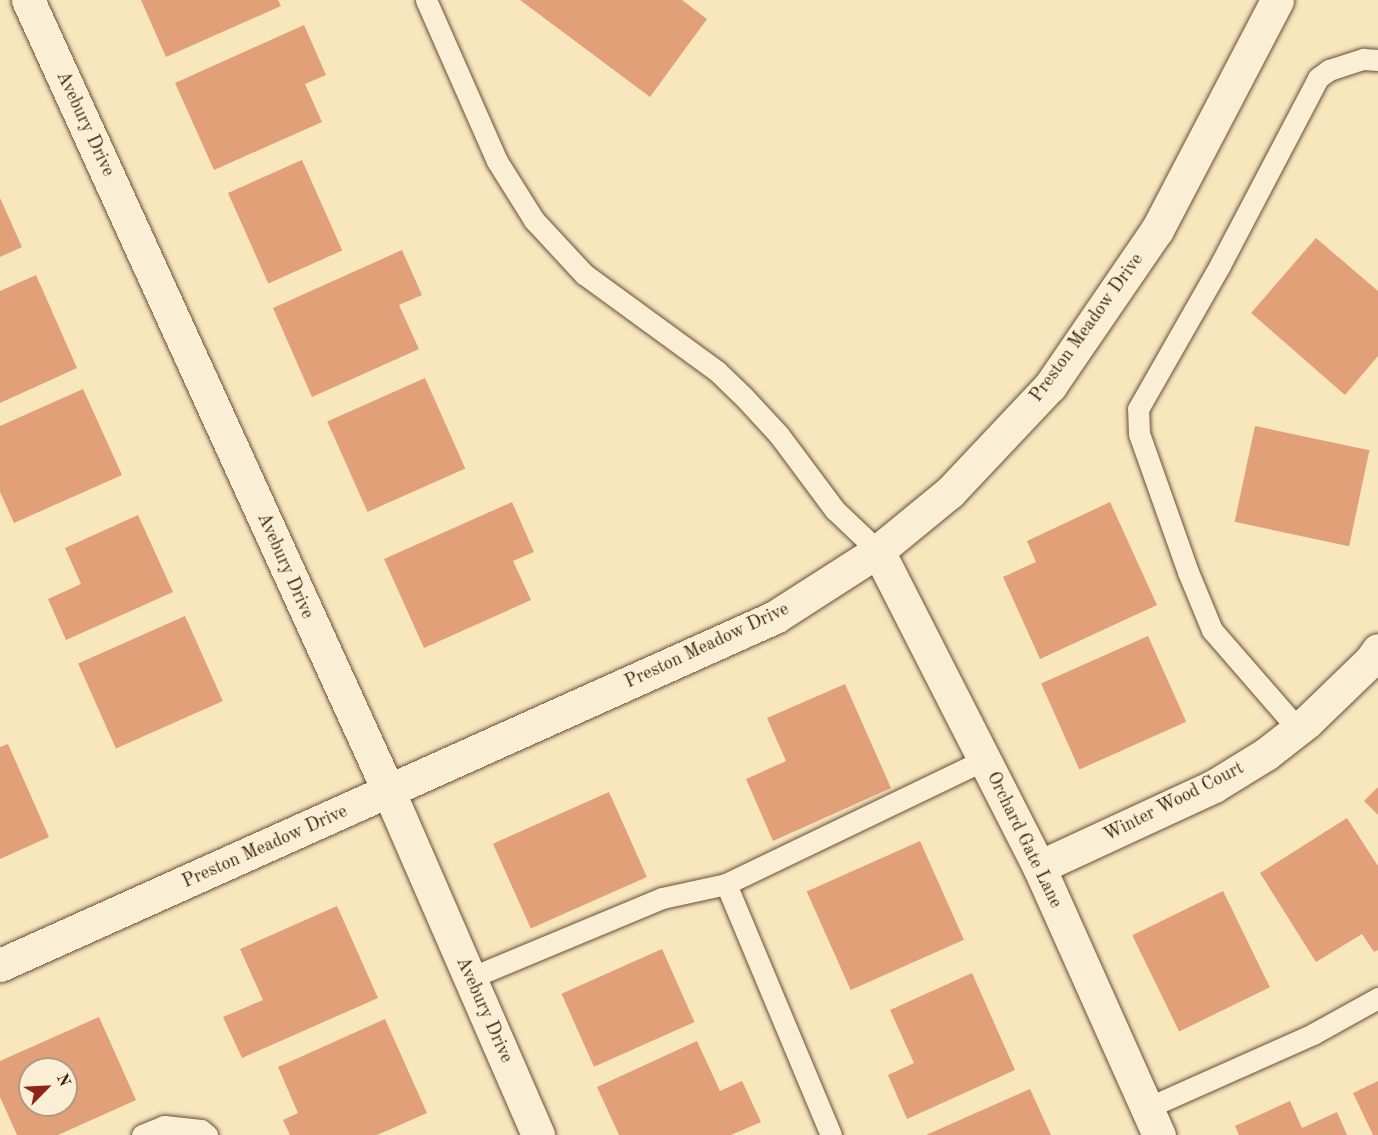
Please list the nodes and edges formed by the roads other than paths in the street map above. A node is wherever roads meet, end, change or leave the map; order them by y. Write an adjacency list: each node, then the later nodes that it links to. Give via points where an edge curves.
1 (28, 0): 9 (street, Avebury Drive)
2 (426, 0): 5 (lane, via 497,161 534,220 584,274 717,371 743,396 779,435 835,510)
3 (1277, 0): 5 (street, Preston Meadow Drive, via 1157,230 1050,386 950,492)
4 (1378, 60): 7 (lane, via 1363,59 1329,70 1318,78 1220,265 1138,409 1139,434 1212,630)
5 (878, 551): 8 (street, Orchard Gate Lane); 9 (street, Preston Meadow Drive, via 775,617)
6 (1378, 650): 7 (street, Winter Wood Court)
7 (1298, 729): 10 (street, Winter Wood Court, via 1214,786)
8 (984, 760): 10 (street, Orchard Gate Lane); 11 (lane)
9 (389, 792): 12 (street, Preston Meadow Drive); 13 (street, Avebury Drive)
10 (1039, 867): 15 (street, Orchard Gate Lane)
11 (726, 884): 13 (lane, via 662,898); 19 (lane)
12 (0, 965)
13 (470, 978): 18 (street, Avebury Drive)
14 (1378, 998): 15 (lane)
15 (1153, 1122)
16 (142, 1135): 17 (lane, via 164,1126 201,1130)
17 (207, 1135)
18 (538, 1135)
19 (831, 1135)

